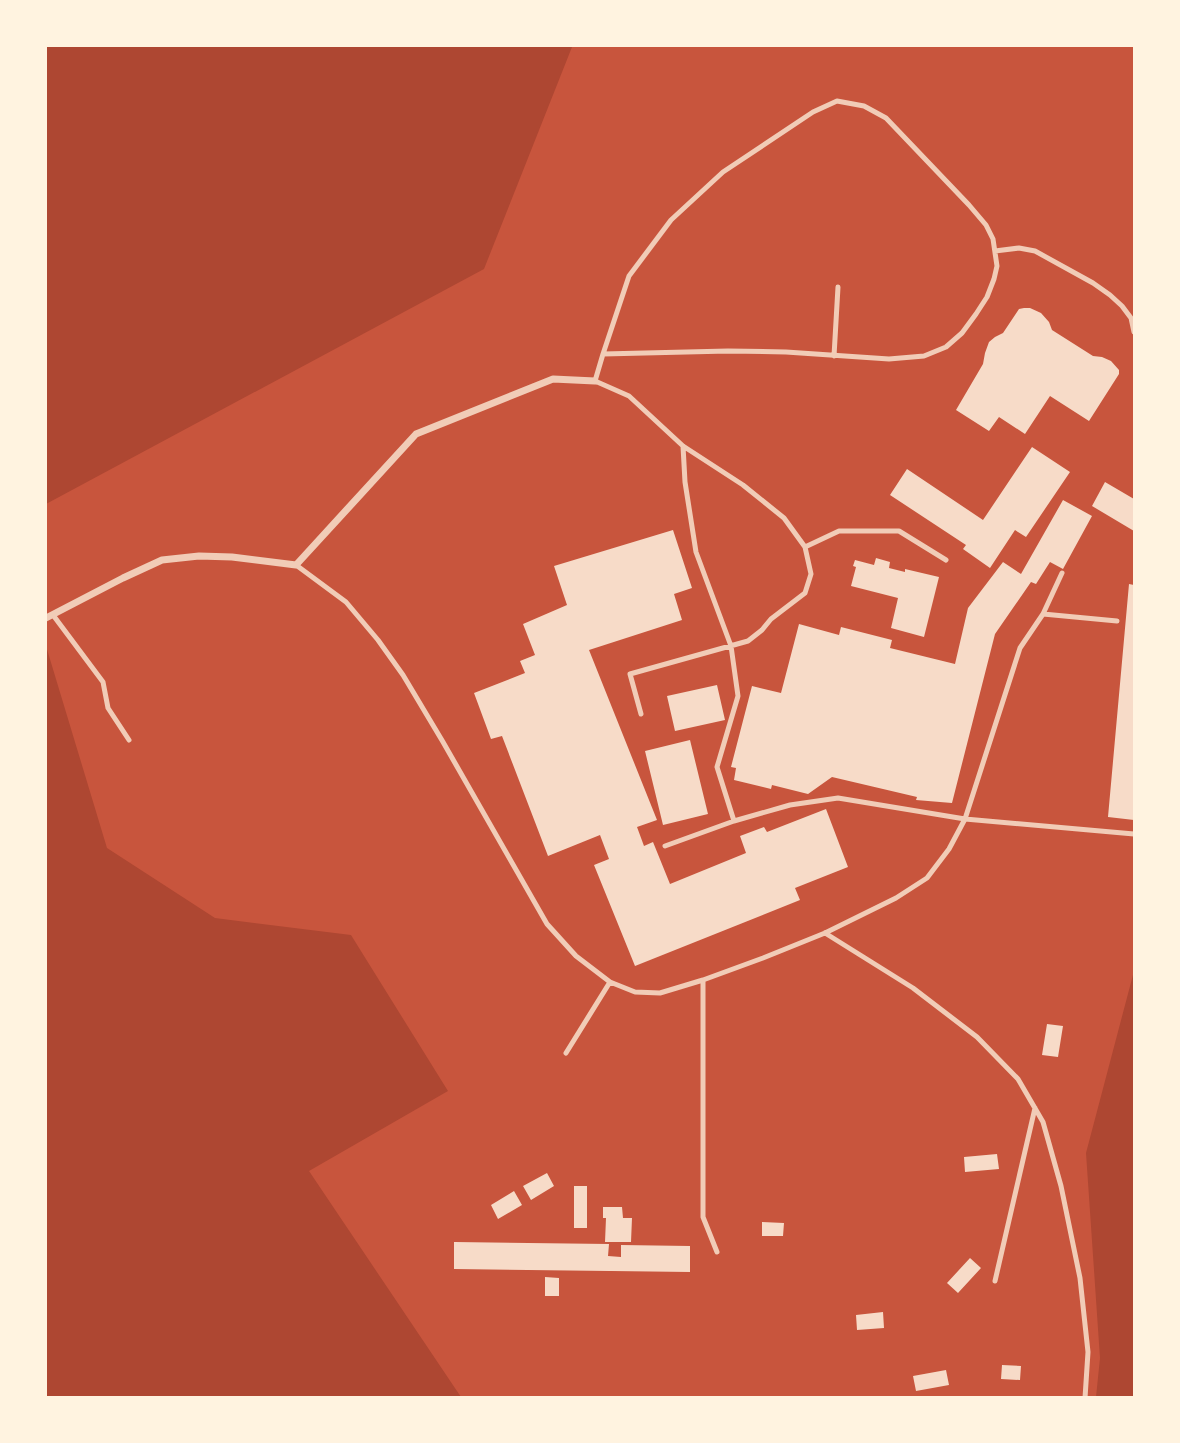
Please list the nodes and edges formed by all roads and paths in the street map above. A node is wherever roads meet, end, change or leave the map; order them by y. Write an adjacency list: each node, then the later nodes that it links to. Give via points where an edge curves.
1 (995, 251): 3 (lane, via 1019,247 1035,251 1093,283 1122,306); 4 (lane, via 986,225 886,118 864,106 837,101 723,172 671,220 629,276); 5 (lane, via 997,266 987,297 946,347 924,356 889,359)
2 (838, 287): 5 (lane)
3 (1135, 332)
4 (603, 354): 5 (lane, via 727,351); 6 (lane)
5 (834, 356)
6 (595, 381): 7 (lane, via 629,396); 10 (street, via 553,379 416,434)
7 (683, 446): 8 (lane, via 784,518); 15 (lane, via 696,552)
8 (805, 547): 9 (lane, via 839,531 900,531); 15 (lane, via 811,574 805,593 762,631)
9 (946, 560)
10 (296, 565): 13 (street, via 199,556 162,561); 24 (lane, via 346,603 378,640 443,742 547,924 576,956)
11 (1062, 573): 12 (lane)
12 (1043, 614): 14 (lane); 18 (lane, via 1020,648)
13 (49, 616): 17 (lane, via 103,682 108,708)
14 (1117, 621)
15 (731, 646): 16 (lane, via 630,674); 19 (lane, via 738,696 718,767)
16 (641, 714)
17 (129, 740)
18 (965, 819): 19 (lane, via 838,799 790,805); 20 (lane); 22 (lane, via 926,878)
19 (734, 821): 21 (lane)
20 (1135, 834)
21 (665, 846)
22 (825, 933): 23 (lane); 26 (lane, via 913,988 977,1037 1018,1079)
23 (703, 980): 24 (lane, via 660,993 635,992); 27 (lane, via 703,1217)
24 (610, 982): 25 (lane)
25 (566, 1053)
26 (1035, 1108): 28 (lane); 29 (lane, via 1061,1186 1080,1278 1088,1352)
27 (717, 1252)
28 (995, 1281)
29 (1085, 1398)

